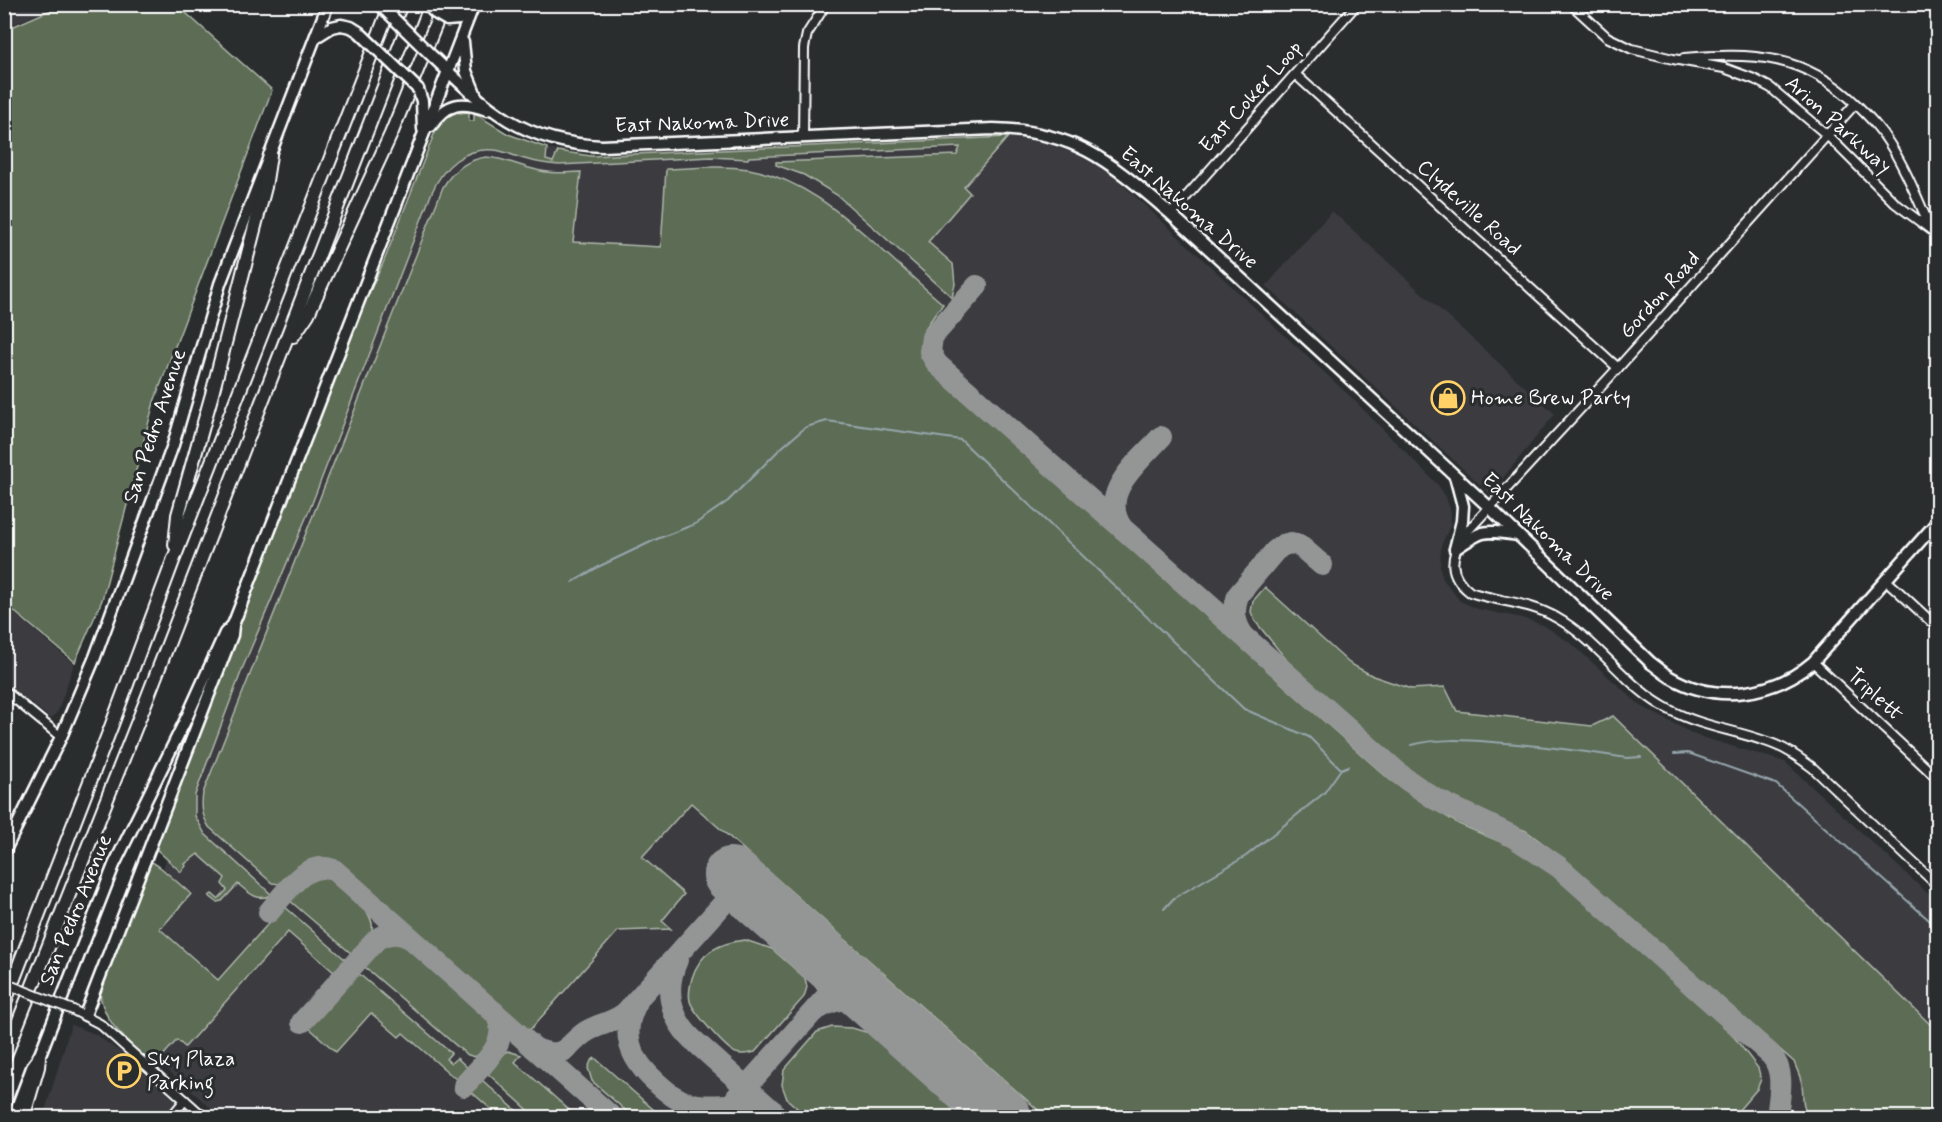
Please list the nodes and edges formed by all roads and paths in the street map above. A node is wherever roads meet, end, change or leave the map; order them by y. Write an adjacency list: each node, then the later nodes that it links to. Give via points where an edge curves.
1 (379, 4): 14 (main road, East Nakoma Drive, bridge)
2 (391, 4): 32 (highway)
3 (416, 4): 25 (highway)
4 (426, 4): 10 (main road, bridge, via 447,20 459,19)
5 (444, 4): 25 (highway, via 391,135 308,314)
6 (826, 4): 21 (street, via 807,34 804,48)
7 (1357, 4): 15 (street, East Coker Loop)
8 (1570, 4): 13 (street, Arion Parkway, via 1607,37 1632,49)
9 (328, 5): 12 (main road, San Pedro Avenue)
10 (473, 7): 11 (main road, San Pedro Avenue)
11 (463, 33): 14 (main road, San Pedro Avenue); 16 (main road, via 466,71)
12 (316, 37): 20 (main road, bridge, via 341,25 359,32 418,89); 22 (main road, San Pedro Avenue)
13 (1673, 59): 17 (street, Arion Parkway, via 1726,55 1763,56 1789,62 1820,75); 19 (street, Arion Parkway, via 1724,68 1754,79 1787,100)
14 (449, 72): 16 (main road, East Nakoma Drive); 20 (main road, San Pedro Avenue)
15 (1295, 74): 23 (street, East Coker Loop); 26 (street, Clydeville Road)
16 (477, 99): 18 (main road, East Nakoma Drive)
17 (1855, 104): 19 (street, Gordon Road); 24 (street, Arion Parkway, via 1876,123 1890,145)
18 (495, 113): 20 (main road, via 469,105 454,106 439,115); 21 (main road, East Nakoma Drive, via 531,133 583,146)
19 (1827, 135): 24 (street, Arion Parkway, via 1895,202); 26 (street, Gordon Road)
20 (424, 136): 34 (main road, San Pedro Avenue)
21 (803, 138): 23 (main road, East Nakoma Drive, via 993,129 1033,132 1072,142 1107,161)
22 (270, 155): 32 (highway, via 265,187 178,515); 38 (main road, San Pedro Avenue, via 215,300 169,456 95,657)
23 (1171, 214): 27 (main road, East Nakoma Drive)
24 (1935, 233)
25 (281, 353): 46 (highway)
26 (1618, 368): 28 (street, Gordon Road)
27 (1455, 476): 28 (main road, East Nakoma Drive); 31 (main road, via 1463,506)
28 (1489, 507): 30 (main road, East Nakoma Drive); 31 (street, Gordon Road)
29 (1938, 521): 33 (main road, East Nakoma Drive)
30 (1518, 535): 31 (main road, via 1479,533); 36 (main road, East Nakoma Drive, via 1651,663 1694,687 1734,694 1759,690 1792,678)
31 (1455, 549): 41 (street, via 1456,577 1470,592 1532,607 1558,618 1668,710 1699,724 1755,737 1795,754)
32 (173, 561): 43 (highway)
33 (1886, 580): 35 (street); 36 (main road, East Nakoma Drive)
34 (233, 625): 44 (main road, San Pedro Avenue); 45 (main road, San Pedro Avenue, via 225,633 120,851)
35 (1938, 628)
36 (1813, 662): 39 (street, Triplett)
37 (4, 690): 38 (street)
38 (61, 737): 40 (main road, San Pedro Avenue)
39 (1938, 779)
40 (4, 852)
41 (1938, 886)
42 (4, 984): 44 (street, bridge)
43 (4, 1004)
44 (86, 1015): 47 (street)
45 (39, 1057): 48 (main road, San Pedro Avenue); 49 (highway)
46 (4, 1058)
47 (185, 1100): 50 (street); 51 (street)
48 (14, 1118)
49 (23, 1118)
50 (170, 1118)
51 (205, 1118)

